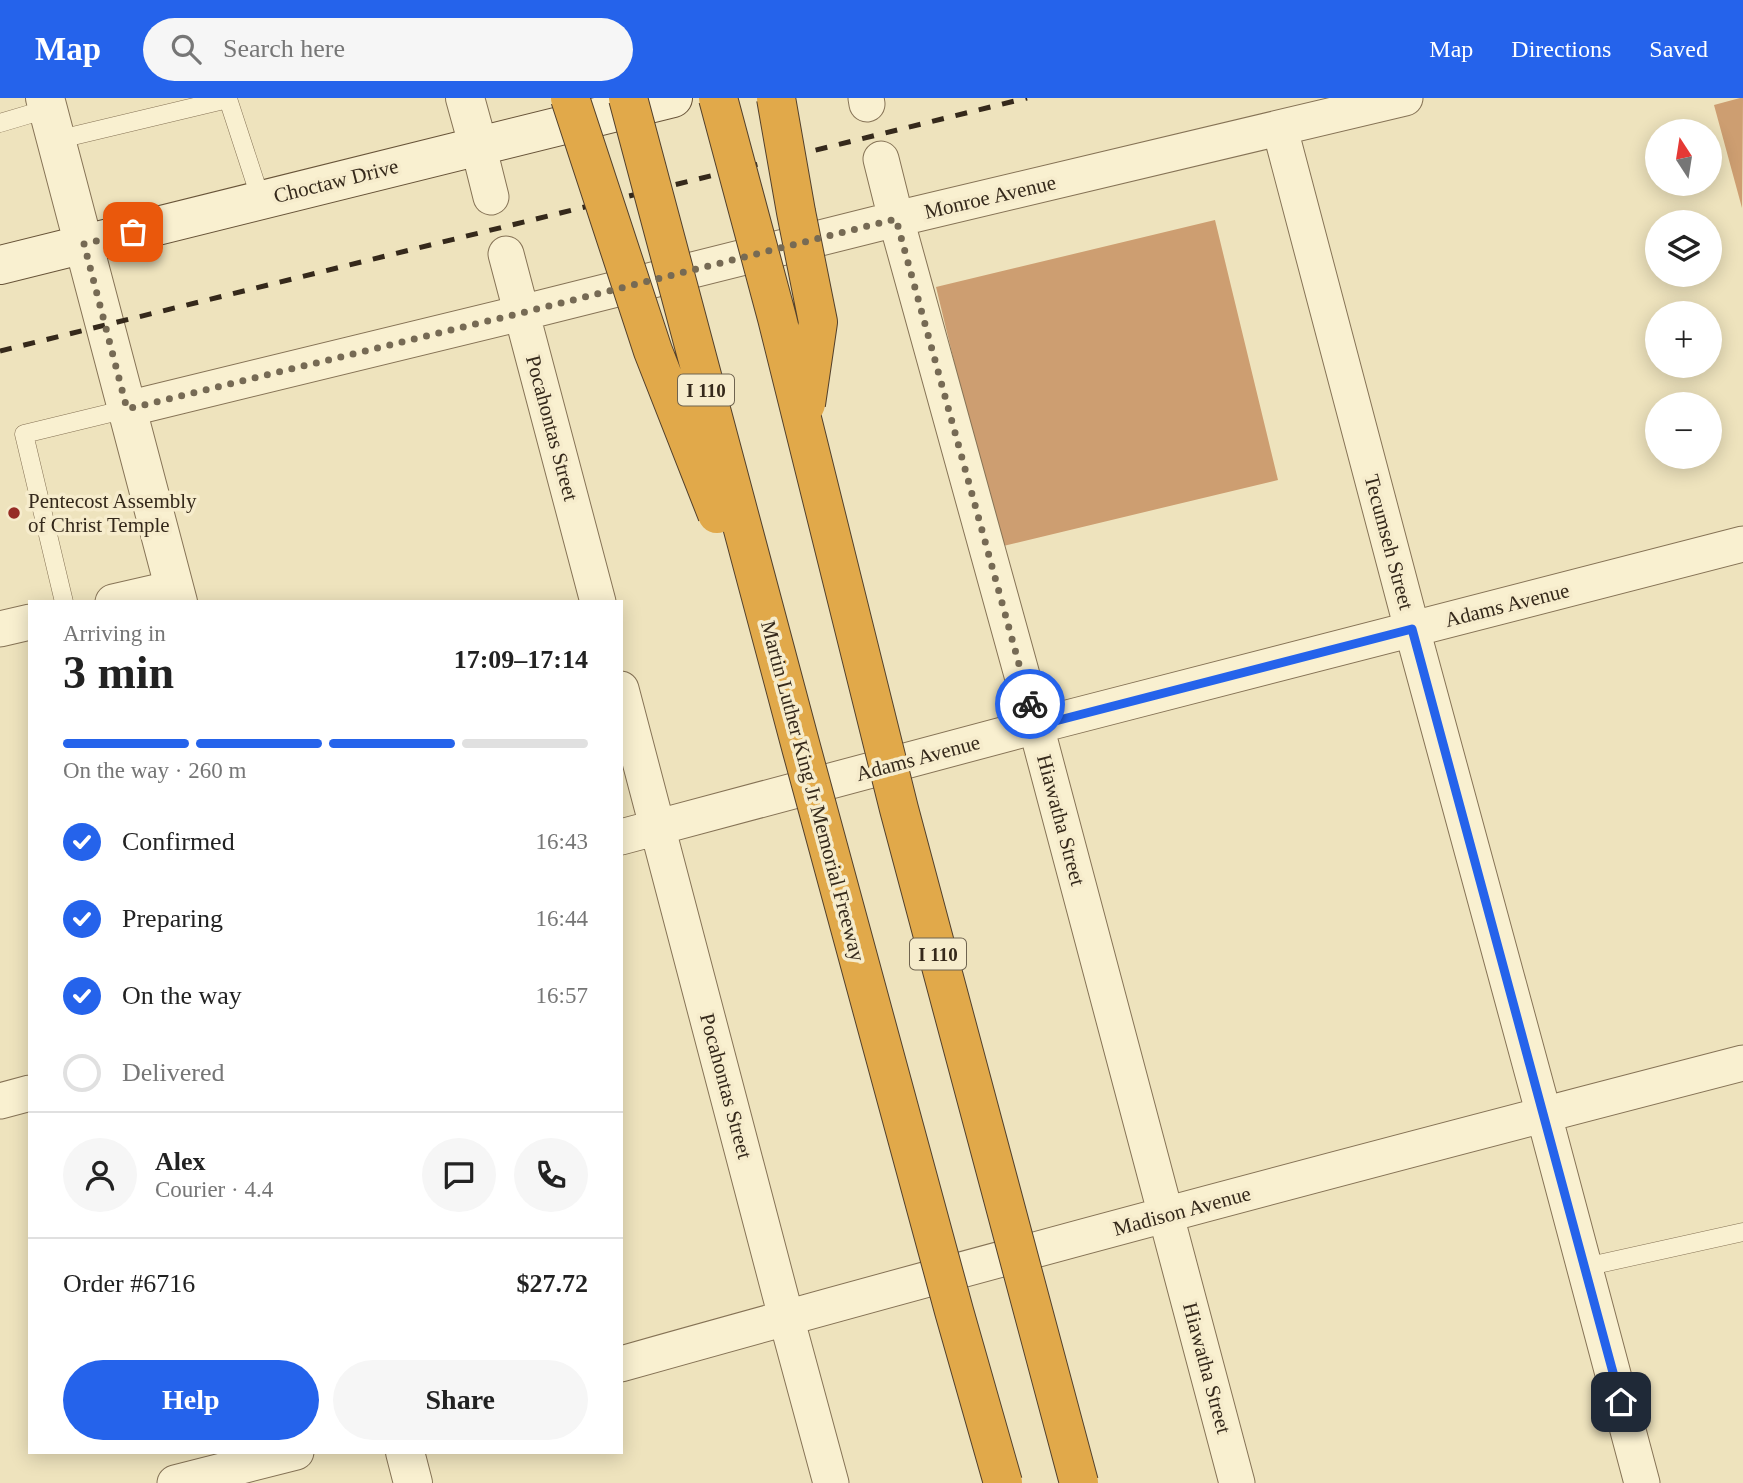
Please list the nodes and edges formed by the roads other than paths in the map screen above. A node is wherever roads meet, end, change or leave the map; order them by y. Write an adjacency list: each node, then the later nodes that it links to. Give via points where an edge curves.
1 (466, 98): 11 (main road)
2 (570, 98): 30 (highway, bridge, via 653,351)
3 (628, 98): 30 (highway, Martin Luther King Jr Memorial Freeway / I 110, bridge)
4 (673, 98): 11 (main road, Choctaw Drive)
5 (718, 98): 21 (highway, I 110, bridge)
6 (776, 98): 21 (highway, bridge, via 818,322)
7 (1405, 98): 10 (street, Monroe Avenue)
8 (49, 116): 9 (lane); 14 (lane, via 228,99); 16 (main road)
9 (0, 123)
10 (1280, 128): 15 (street, Monroe Avenue); 29 (street, Tecumseh Street)
11 (478, 145): 13 (street); 14 (main road, Choctaw Drive)
12 (881, 159): 15 (street, Hiawatha Street)
13 (491, 197)
14 (261, 200): 16 (main road, Choctaw Drive)
15 (896, 219): 19 (street, Monroe Avenue); 32 (street, Hiawatha Street)
16 (84, 244): 18 (main road, Choctaw Drive); 20 (main road)
17 (506, 254): 19 (street, Pocahontas Street)
18 (0, 265)
19 (521, 313): 20 (street, Monroe Avenue); 26 (street, Pocahontas Street)
20 (127, 409): 23 (main road); 24 (lane, via 23,434)
21 (803, 424): 50 (highway, I 110, bridge, via 899,809)
22 (1743, 544): 29 (street, Adams Avenue)
23 (176, 595): 25 (street)
24 (64, 600)
25 (131, 600)
26 (597, 600)
27 (28, 622): 28 (street)
28 (0, 629)
29 (1412, 629): 32 (street, Adams Avenue); 38 (street, Tecumseh Street)
30 (784, 682): 49 (highway, Martin Luther King Jr Memorial Freeway / I 110, bridge)
31 (623, 697): 33 (street, Pocahontas Street)
32 (1036, 726): 33 (street, Adams Avenue); 39 (street, Hiawatha Street)
33 (658, 828): 34 (street, Adams Avenue); 42 (street, Pocahontas Street)
34 (623, 837)
35 (1743, 1063): 38 (street, Madison Avenue)
36 (28, 1094): 37 (street)
37 (0, 1101)
38 (1544, 1115): 39 (street, Madison Avenue); 41 (street, Tecumseh Street)
39 (1166, 1215): 42 (street, Madison Avenue); 51 (street, Hiawatha Street)
40 (1743, 1232): 41 (lane)
41 (1585, 1267): 52 (street, Tecumseh Street)
42 (786, 1317): 43 (street, Madison Avenue); 48 (street, Pocahontas Street)
43 (623, 1363)
44 (288, 1454): 46 (street)
45 (406, 1454): 47 (main road)
46 (175, 1483)
47 (413, 1483)
48 (831, 1483)
49 (1003, 1483)
50 (1080, 1483)
51 (1237, 1483)
52 (1642, 1483)

